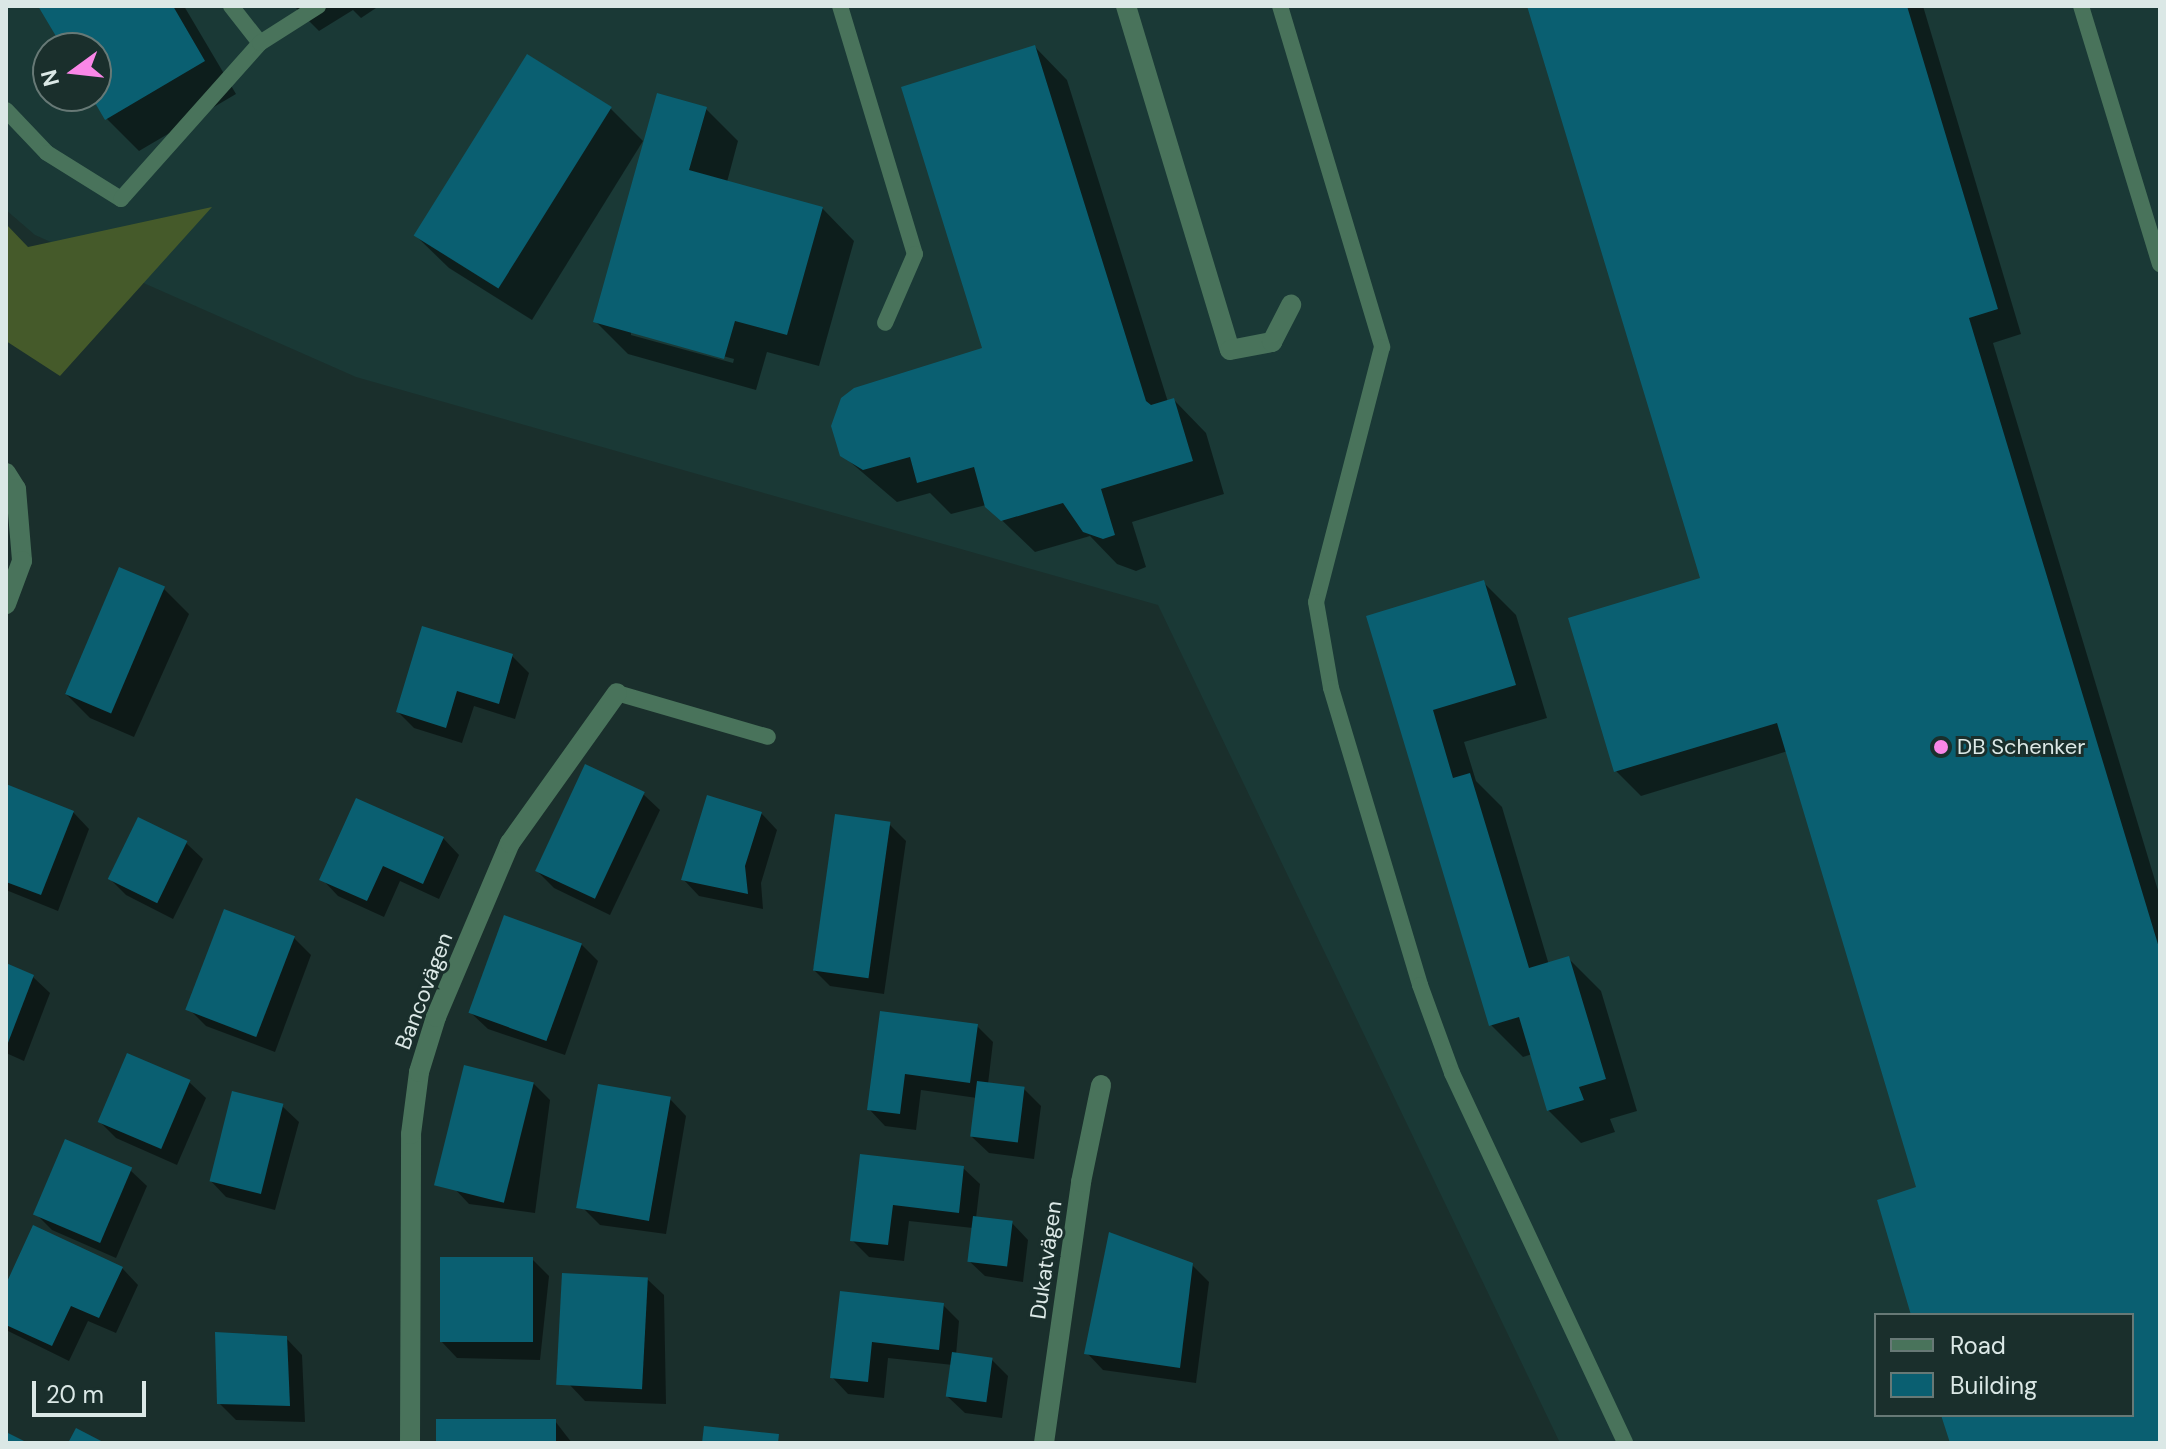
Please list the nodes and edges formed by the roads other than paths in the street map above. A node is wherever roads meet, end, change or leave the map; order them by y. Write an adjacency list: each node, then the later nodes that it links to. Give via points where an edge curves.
1 (231, 6): 7 (lane)
2 (318, 6): 7 (lane)
3 (840, 6): 11 (lane, via 915,254)
4 (1126, 6): 10 (street, via 1230,350 1272,342)
5 (1280, 6): 19 (lane, via 1382,347 1316,602 1331,688 1420,985 1452,1073)
6 (2081, 6): 9 (lane)
7 (260, 43): 8 (lane, via 121,199 47,153)
8 (6, 110)
9 (2160, 264)
10 (1291, 305)
11 (885, 323)
12 (11, 481): 13 (street, via 22,561)
13 (6, 604)
14 (617, 693): 15 (lane); 17 (street, Bancovägen, via 510,843 436,1017 419,1072 411,1134)
15 (768, 737)
16 (1101, 1085): 18 (street, Dukatvägen, via 1081,1182)
17 (410, 1443)
18 (1044, 1443)
19 (1625, 1443)

